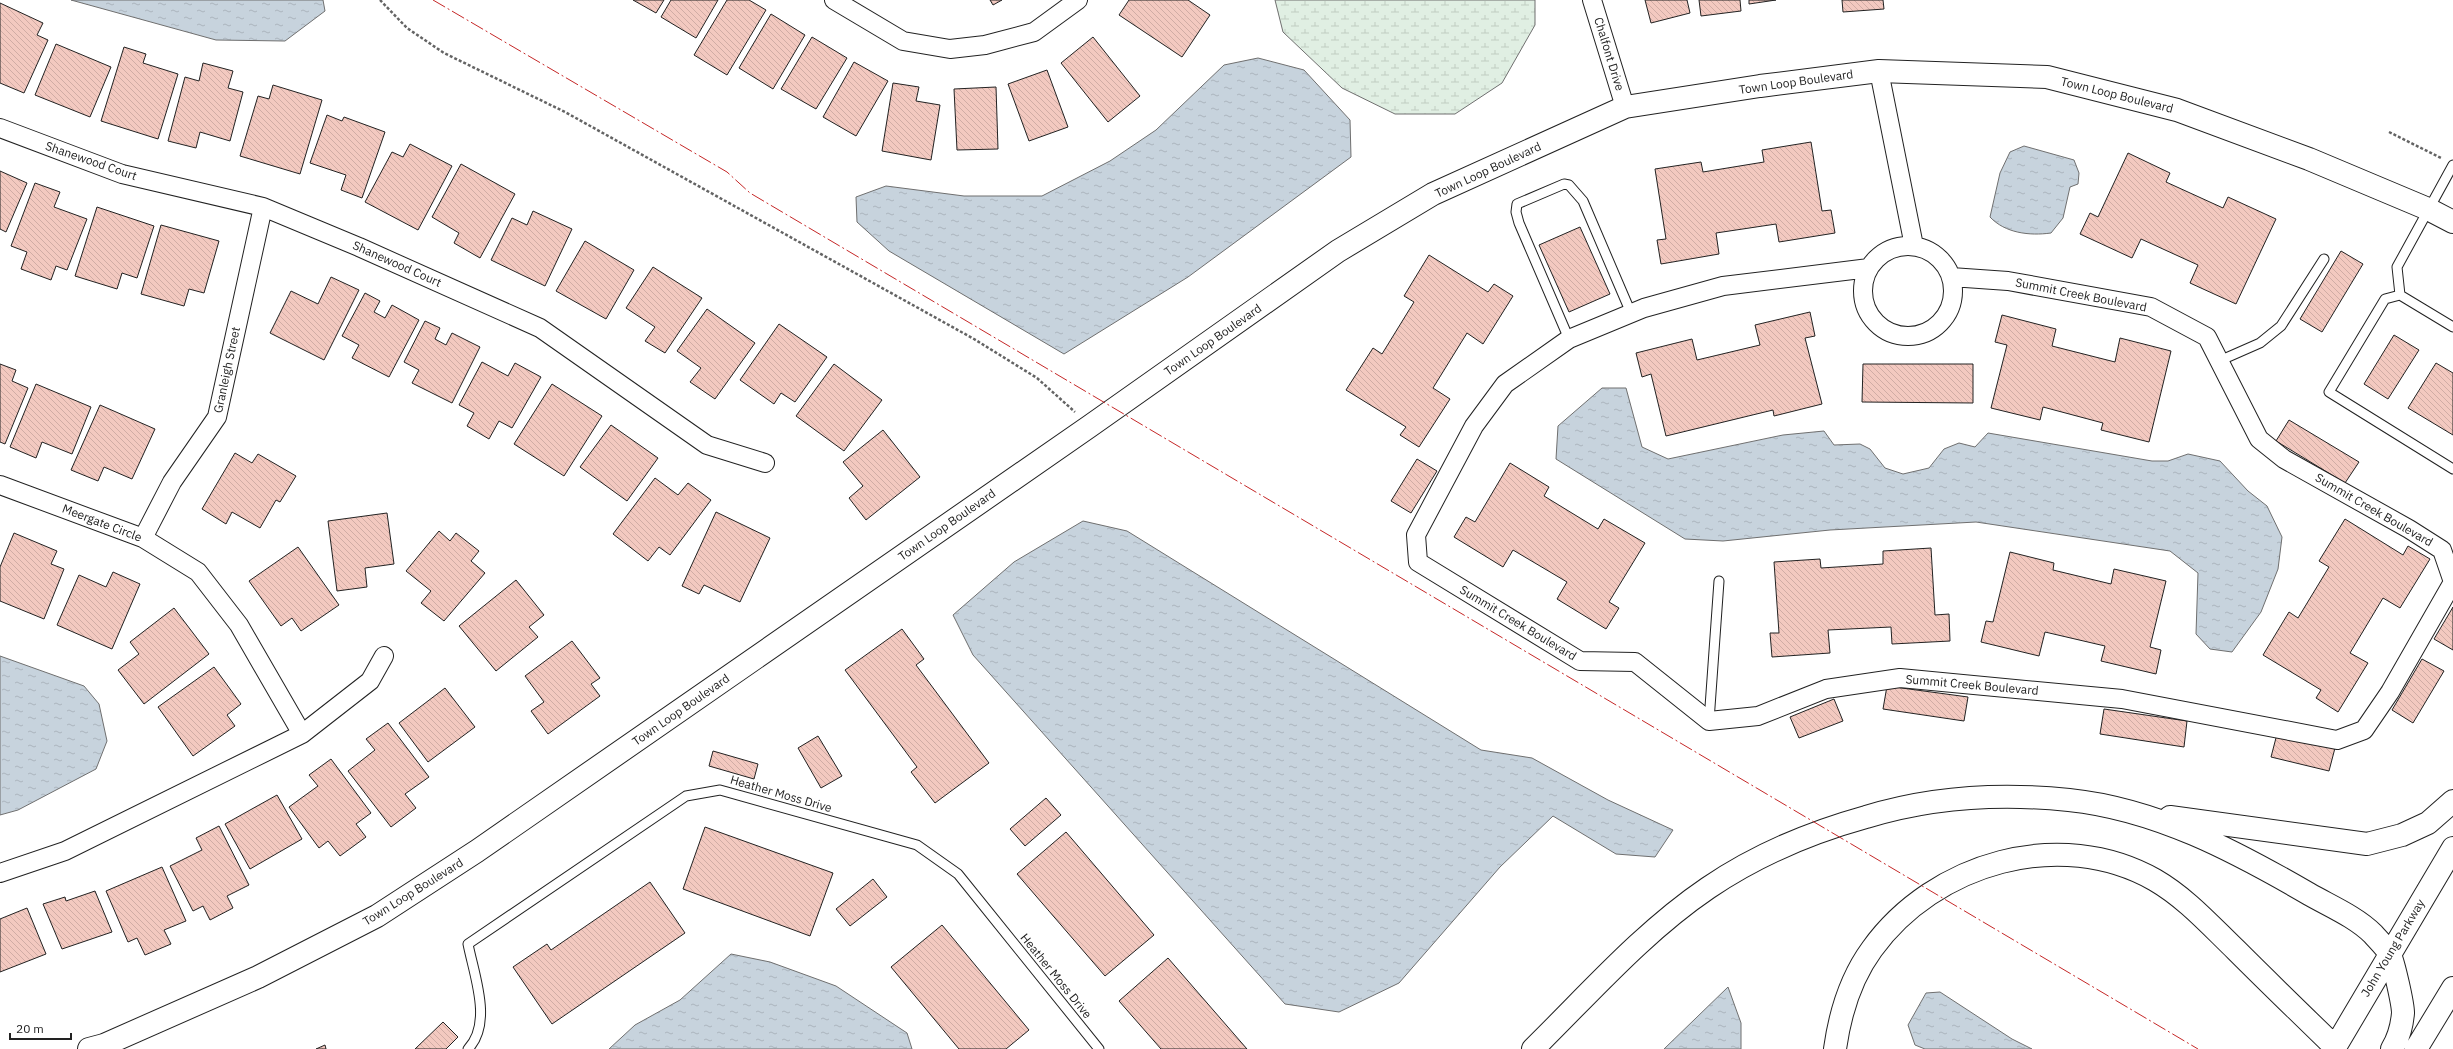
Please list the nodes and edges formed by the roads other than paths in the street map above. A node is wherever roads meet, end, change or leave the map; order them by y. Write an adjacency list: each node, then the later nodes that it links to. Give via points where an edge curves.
1 (834, 0): 2 (street, via 903,41 950,49 985,45 1034,32)
2 (1078, 0)
3 (1592, 0): 5 (street, Chalfont Drive)
4 (1879, 71): 5 (main road, Town Loop Boulevard); 9 (main road, Town Loop Boulevard, via 2047,77 2177,110 2309,159); 11 (street)
5 (1625, 107): 36 (main road, Town Loop Boulevard, via 1433,194 1338,251 484,847 377,916 258,977 104,1045)
6 (0, 128): 8 (street, Shanewood Court, via 122,174)
7 (2453, 165): 9 (lane)
8 (263, 207): 20 (street, Shanewood Court, via 540,328 707,445); 23 (street, Granleigh Street, via 217,417 172,482)
9 (2428, 208): 10 (main road, Town Loop Boulevard); 15 (lane, via 2397,267)
10 (2453, 222)
11 (1914, 246): 13 (street, via 1888,250); 14 (street, via 1936,256)
12 (2324, 259): 19 (lane, via 2281,326 2260,343)
13 (1870, 268): 14 (street, via 1864,281 1863,297 1867,311 1876,323 1889,332 1903,336 1918,335 1932,329 1943,319 1950,306 1953,292); 16 (street, Summit Creek Boulevard, via 1723,286)
14 (1951, 277): 19 (street, Summit Creek Boulevard, via 2008,281 2151,307 2207,337)
15 (2400, 295): 17 (lane); 21 (lane, via 2385,299 2329,392)
16 (1631, 313): 18 (street, Summit Creek Boulevard); 18 (lane, via 1583,201 1569,185 1564,184 1517,204 1516,212)
17 (2453, 326)
18 (1569, 339): 26 (street, Summit Creek Boulevard, via 1505,384 1474,426 1416,535 1418,562 1580,661 1635,662)
19 (2219, 362): 26 (street, Summit Creek Boulevard, via 2259,438 2284,459 2442,550 2453,582 2390,692 2364,730 2337,740 2122,699 1900,678 1826,689 1758,716)
20 (765, 463)
21 (2453, 470)
22 (0, 485): 23 (street, Meergate Circle)
23 (143, 538): 27 (street, Meergate Circle, via 198,572 239,625)
24 (1719, 581): 26 (lane)
25 (384, 656): 27 (street, via 370,681)
26 (1709, 721)
27 (302, 734): 31 (street, via 65,851)
28 (2453, 801): 29 (main road, via 2428,823 2402,835 2367,844)
29 (2138, 813): 32 (main road, via 2244,856 2346,914 2372,933); 39 (main road, via 2071,800 2014,796 1967,798 1911,806 1826,830 1750,864 1708,888 1667,920)
30 (2453, 848): 32 (main road, John Young Parkway)
31 (0, 873)
32 (2389, 954): 35 (main road, John Young Parkway); 41 (main road, via 2403,1012 2397,1040)
33 (2453, 989): 34 (main road); 42 (main road)
34 (2453, 1023)
35 (2335, 1048): 40 (main road, via 2184,899 2154,880 2124,866 2092,857 2042,855 2003,860 1964,874 1931,892 1894,922 1871,950 1851,984 1839,1020)
36 (89, 1049)
37 (468, 1049): 38 (lane, Heather Moss Drive, via 474,1043 481,1015 468,944 686,796 720,790 917,845 958,874)
38 (1099, 1049)
39 (1533, 1049)
40 (1835, 1049)
41 (2392, 1049)
42 (2416, 1049)

